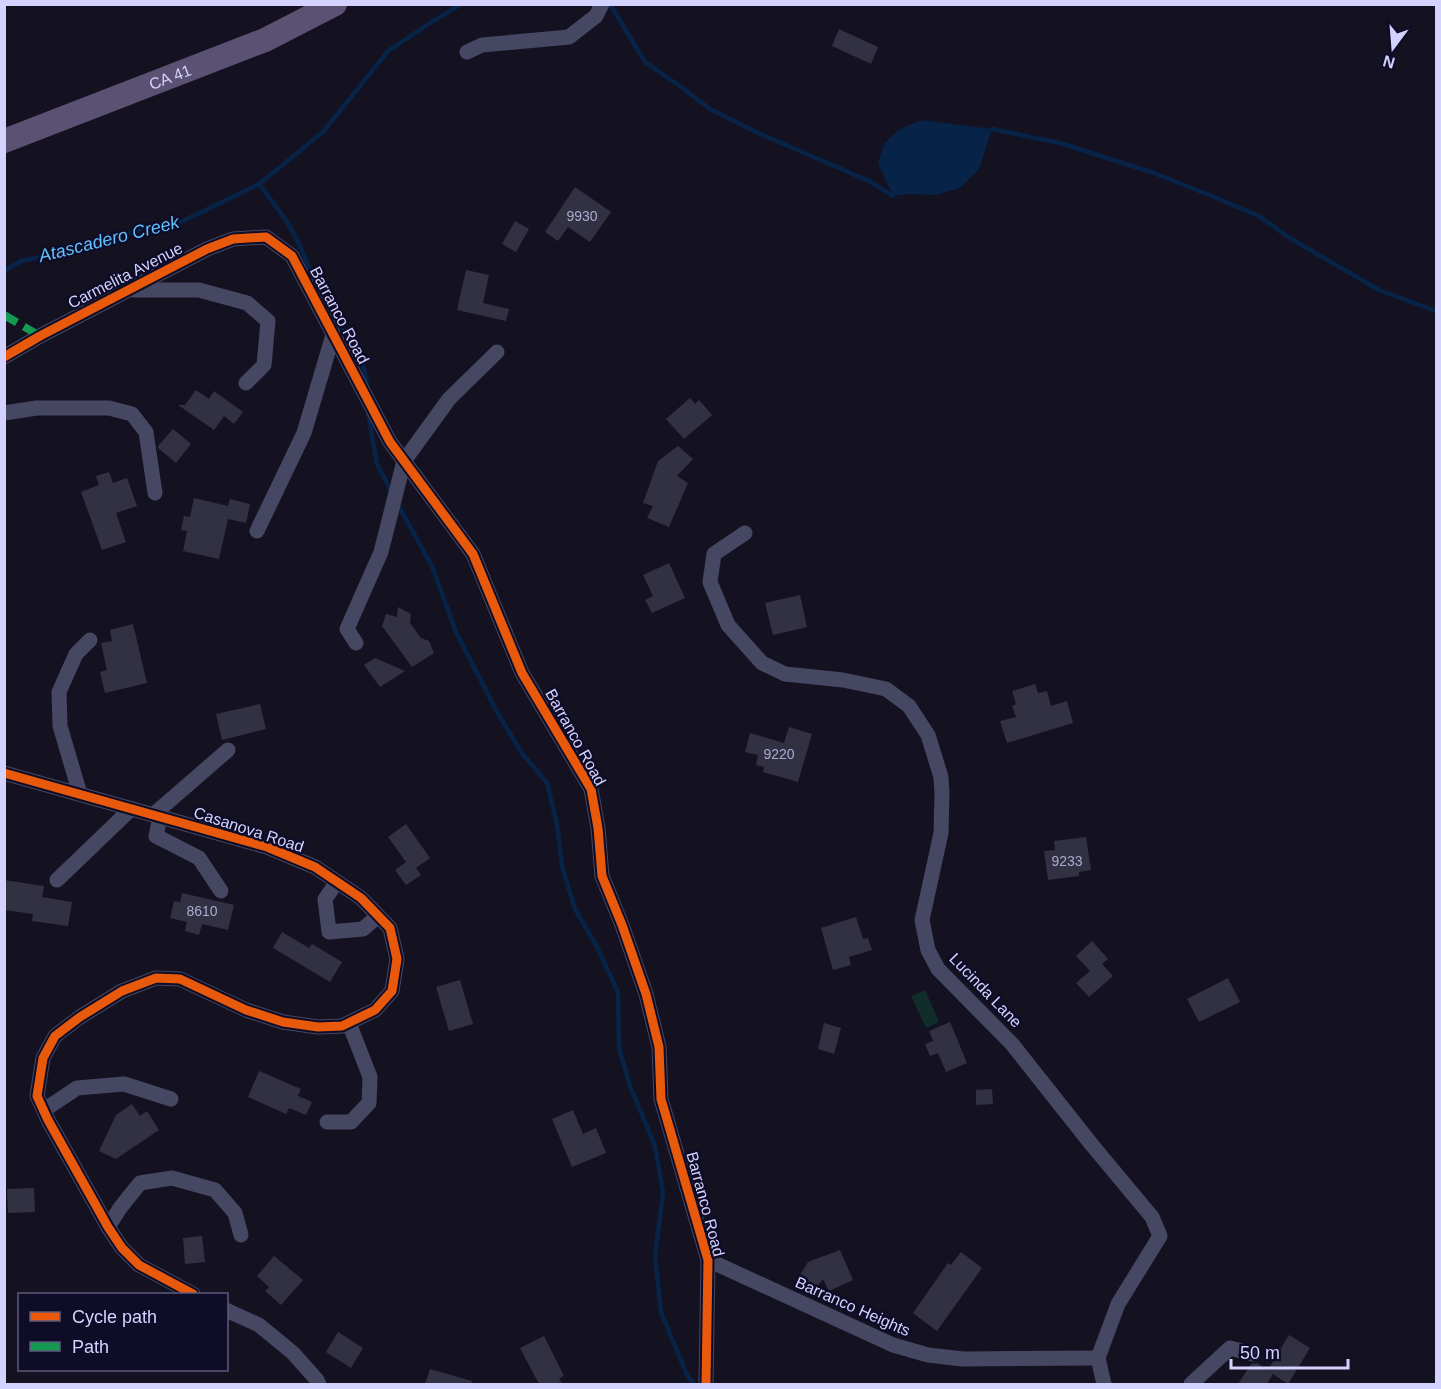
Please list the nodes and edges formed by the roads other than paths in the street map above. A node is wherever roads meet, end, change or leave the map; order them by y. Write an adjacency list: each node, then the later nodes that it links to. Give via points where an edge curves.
1 (335, 4): 4 (main road, CA 41 / CA 41, via 266,40)
2 (602, 4): 3 (street, via 596,16 569,37 482,45)
3 (467, 52)
4 (4, 141)
5 (266, 237): 6 (street, Carmelita Avenue, via 233,239 207,249); 7 (street, Barranco Road, via 292,256)
6 (130, 290): 9 (street, Carmelita Avenue); 10 (street, via 199,290 247,303 268,321 264,365)
7 (333, 335): 12 (street, Barranco Road); 14 (street, via 304,433)
8 (497, 352): 12 (street, via 449,399)
9 (4, 357)
10 (246, 383)
11 (4, 413): 13 (street, via 37,408 109,408 132,414 146,432)
12 (404, 461): 17 (street, via 381,552 347,629); 33 (street, Barranco Road, via 473,554 522,673 591,789 602,876 645,993 659,1047 661,1100)
13 (155, 493)
14 (257, 531)
15 (745, 533): 37 (street, Lucinda Lane, via 714,554 710,582 728,625 762,663 785,674 886,689 909,706 928,735 941,777 941,833 922,920 928,951 938,969 1012,1044 1152,1217 1160,1236 1118,1304)
16 (90, 640): 20 (street, via 76,654 59,692 60,726)
17 (356, 643)
18 (228, 750): 22 (street)
19 (4, 773): 20 (street, Casanova Road)
20 (80, 794): 21 (street, Casanova Road)
21 (131, 808): 22 (street, Casanova Road); 23 (street)
22 (156, 816): 24 (street, Casanova Road, via 267,847 315,867); 25 (street, via 156,836 199,858)
23 (57, 880)
24 (337, 882): 26 (street, Casanova Road, via 362,898); 26 (street, via 325,899 329,932 363,929)
25 (221, 891)
26 (378, 916): 27 (street, Casanova Road, via 390,928 397,959 392,991 375,1010)
27 (349, 1023): 29 (street, Casanova Road, via 318,1027 283,1022 246,1010 180,979 156,978 122,991 55,1036 43,1058 38,1096); 30 (street, via 370,1077 369,1103 351,1122)
28 (171, 1099): 29 (street, via 124,1084 77,1088)
29 (44, 1110): 31 (street, Casanova Road)
30 (327, 1122)
31 (108, 1227): 32 (street, via 140,1183 172,1178 215,1190 235,1213); 34 (street, Casanova Road, via 139,1265)
32 (241, 1235)
33 (708, 1260): 37 (street, Barranco Heights, via 893,1345 928,1355 963,1359); 39 (street, Barranco Road)
34 (191, 1293)
35 (228, 1311): 38 (street, via 259,1325 292,1353)
36 (1253, 1354): 41 (street, via 1230,1348)
37 (1098, 1358): 40 (street)
38 (319, 1384)
39 (706, 1384)
40 (1104, 1384)
41 (1191, 1384)

